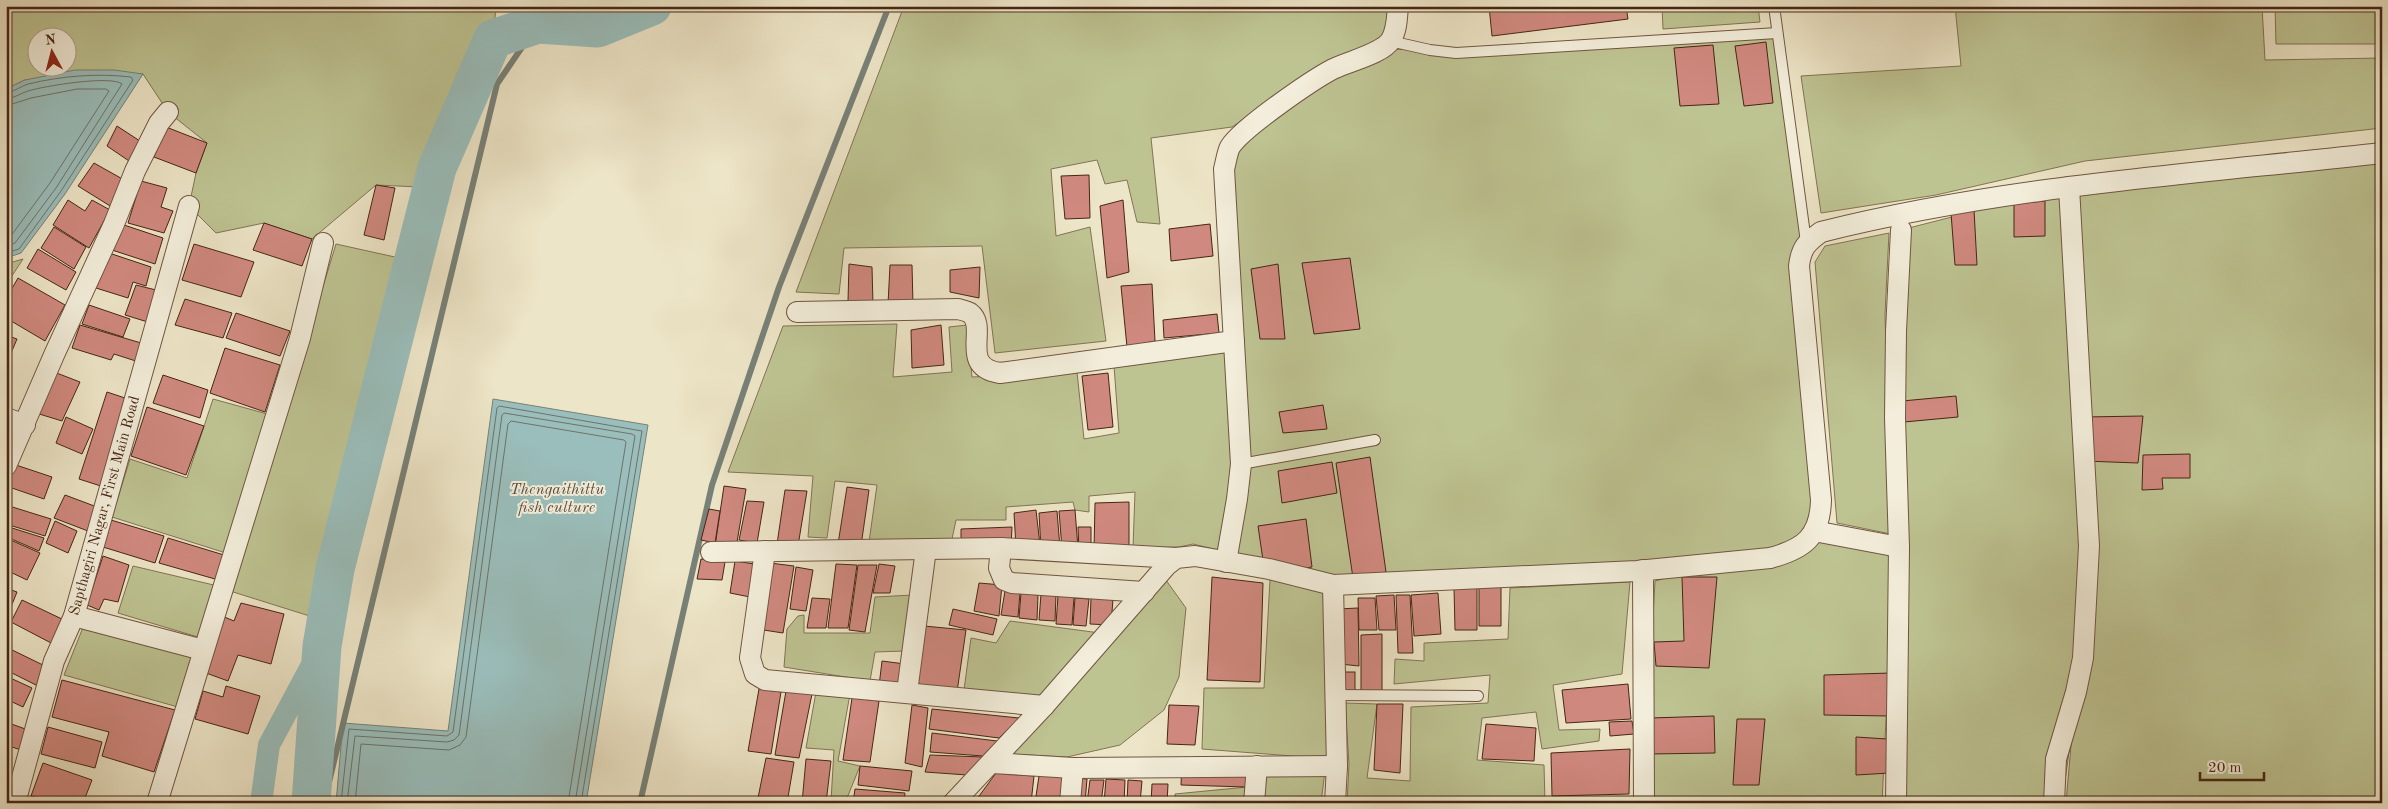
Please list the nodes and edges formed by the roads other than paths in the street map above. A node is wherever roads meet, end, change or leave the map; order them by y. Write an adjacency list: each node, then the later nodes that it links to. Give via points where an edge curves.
1 (1398, 6): 4 (street)
2 (1774, 6): 3 (lane)
3 (1777, 33): 4 (lane, via 1456,53); 10 (lane)
4 (1390, 41): 13 (street, via 1381,49 1315,80 1242,133 1229,148 1224,169)
5 (168, 112): 15 (street, via 135,171)
6 (2382, 153): 7 (street)
7 (2069, 187): 10 (street, via 1966,201 1852,224 1821,232); 48 (street, via 2088,546 2082,658 2076,692 2056,758)
8 (189, 206): 30 (street, Sapthagiri Nagar, First Main Road)
9 (1901, 230): 20 (street, via 1895,418)
10 (1806, 242): 19 (street, via 1800,252 1799,266 1821,500)
11 (322, 243): 31 (street, via 300,338)
12 (797, 312): 13 (street, via 958,309 970,312 980,365 987,371 1000,373)
13 (1234, 341): 17 (street)
14 (6, 418): 15 (street)
15 (25, 425): 18 (street)
16 (1375, 440): 17 (lane)
17 (1241, 464): 26 (street)
18 (6, 466)
19 (1814, 531): 20 (street); 27 (street, via 1804,545 1791,553 1770,558)
20 (1898, 547): 47 (street)
21 (1001, 548): 22 (street); 25 (street); 29 (street, via 1001,574 1004,580 1012,583)
22 (926, 549): 23 (street); 32 (street)
23 (765, 551): 24 (street); 32 (street, via 750,658 755,674 765,680)
24 (711, 552)
25 (1176, 558): 26 (street, via 1195,556); 29 (street)
26 (1226, 562): 28 (street)
27 (1643, 570): 28 (street); 46 (street)
28 (1332, 585): 33 (street)
29 (1144, 592): 35 (street)
30 (74, 616): 31 (street); 40 (street, Sapthagiri Nagar, First Main Road, via 54,661)
31 (203, 650): 41 (street)
32 (908, 692): 35 (street)
33 (1336, 695): 34 (lane); 38 (street)
34 (1478, 696)
35 (1044, 706): 36 (street)
36 (992, 763): 39 (street); 42 (street)
37 (1257, 766): 38 (street); 39 (street); 44 (street)
38 (1337, 766): 45 (street)
39 (1072, 768): 43 (street)
40 (15, 803)
41 (157, 803)
42 (953, 803)
43 (1070, 803)
44 (1254, 803)
45 (1335, 803)
46 (1644, 803)
47 (1896, 803)
48 (2054, 803)

